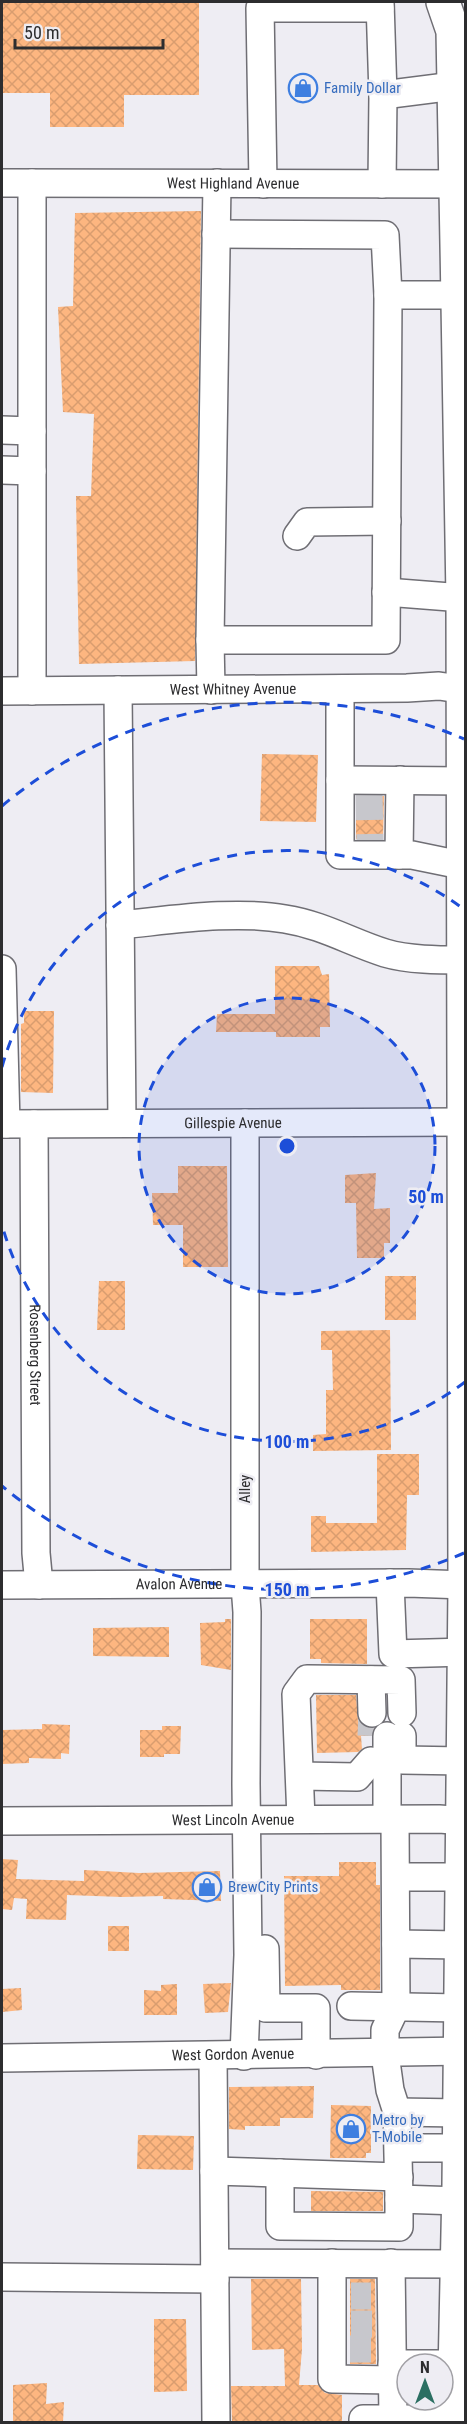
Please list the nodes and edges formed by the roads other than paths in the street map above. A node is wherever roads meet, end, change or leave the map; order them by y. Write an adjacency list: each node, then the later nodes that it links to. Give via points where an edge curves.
1 (380, 4): 4 (street); 8 (street, via 260,8)
2 (454, 13): 3 (main road)
3 (454, 86): 4 (street); 10 (main road)
4 (383, 95): 9 (street)
5 (2, 183): 6 (street, West Highland Avenue)
6 (32, 183): 7 (street, West Highland Avenue); 16 (street)
7 (217, 183): 8 (street, West Highland Avenue); 11 (street)
8 (263, 184): 9 (street, West Highland Avenue)
9 (382, 184): 10 (street, West Highland Avenue)
10 (461, 184): 13 (main road)
11 (216, 234): 12 (street, via 385,235); 24 (street)
12 (388, 295): 13 (street); 20 (street)
13 (456, 296): 14 (main road)
14 (463, 394): 17 (main road)
15 (2, 430): 16 (street)
16 (32, 431): 19 (street)
17 (464, 435): 23 (main road)
18 (2, 470): 19 (street)
19 (32, 471): 30 (street)
20 (387, 521): 21 (street, via 307,522); 22 (street)
21 (297, 536)
22 (386, 592): 23 (street); 24 (street, via 386,640)
23 (463, 598): 28 (main road)
24 (210, 640): 27 (street)
25 (340, 689): 27 (street, West Whitney Avenue); 28 (street, West Whitney Avenue, via 438,686); 31 (street)
26 (118, 690): 27 (street, West Whitney Avenue); 30 (street, West Whitney Avenue); 36 (street)
27 (211, 690)
28 (464, 690): 33 (main road)
29 (2, 691): 30 (street, West Whitney Avenue)
30 (32, 691)
31 (340, 780): 32 (street, via 369,786); 34 (street, via 340,855 370,848)
32 (400, 780): 33 (street); 34 (street)
33 (464, 781): 35 (main road)
34 (399, 855): 35 (street)
35 (464, 866): 37 (main road)
36 (120, 924): 37 (street, via 219,916 284,918 327,929 386,953); 40 (street)
37 (464, 944): 39 (main road)
38 (2, 969): 42 (street)
39 (463, 1122): 41 (street, Gillespie Avenue); 44 (main road)
40 (122, 1123): 41 (street, Gillespie Avenue); 43 (street, Gillespie Avenue)
41 (245, 1123): 50 (street, Alley)
42 (4, 1124): 43 (street, Gillespie Avenue)
43 (34, 1124): 49 (street, Rosenberg Street)
44 (464, 1192): 45 (main road)
45 (465, 1445): 46 (main road)
46 (465, 1550): 51 (main road)
47 (390, 1583): 50 (street, Avalon Avenue); 51 (street, Avalon Avenue); 52 (street, via 393,1654)
48 (2, 1585): 49 (street, Avalon Avenue)
49 (39, 1585): 50 (street, Avalon Avenue)
50 (245, 1585): 58 (street, Alley)
51 (465, 1605): 52 (main road)
52 (465, 1652): 54 (main road)
53 (387, 1736): 54 (street); 55 (street, via 357,1777); 55 (street, via 379,1680 307,1678 296,1694); 57 (street)
54 (464, 1747): 60 (main road)
55 (300, 1776): 56 (street)
56 (301, 1819): 57 (street, West Lincoln Avenue); 58 (street, West Lincoln Avenue)
57 (391, 1819): 60 (street, West Lincoln Avenue); 61 (street)
58 (247, 1820): 59 (street, West Lincoln Avenue); 73 (street, Alley)
59 (2, 1821)
60 (464, 1821): 62 (main road)
61 (396, 1877): 62 (street); 64 (street)
62 (463, 1891): 65 (main road)
63 (264, 1919): 71 (street, via 266,2008 316,2008)
64 (396, 1944): 65 (street); 67 (street)
65 (461, 1945): 68 (main road)
66 (351, 2006): 67 (street)
67 (396, 2007): 68 (street); 70 (street, via 386,2030)
68 (460, 2008): 69 (main road)
69 (463, 2051): 70 (street, West Gordon Avenue); 76 (main road)
70 (385, 2054): 71 (street, West Gordon Avenue); 75 (street)
71 (316, 2055): 73 (street, West Gordon Avenue)
72 (213, 2056): 73 (street, West Gordon Avenue); 74 (street, West Gordon Avenue); 79 (street)
73 (244, 2056)
74 (2, 2058)
75 (397, 2112): 76 (street); 77 (street)
76 (460, 2113): 78 (main road)
77 (399, 2148): 78 (street); 81 (street)
78 (460, 2148): 82 (main road)
79 (214, 2171): 80 (street); 86 (street)
80 (280, 2173): 81 (street); 81 (street, via 280,2226 399,2227)
81 (399, 2188): 82 (street)
82 (461, 2190): 85 (main road)
83 (332, 2263): 84 (street); 86 (street); 88 (street)
84 (391, 2263): 85 (street); 88 (street)
85 (458, 2264): 91 (main road)
86 (215, 2271): 87 (street); 94 (street)
87 (2, 2277)
88 (362, 2296): 89 (street); 89 (street)
89 (368, 2343): 90 (street); 92 (street)
90 (405, 2352)
91 (455, 2364): 93 (main road)
92 (393, 2419): 93 (street); 95 (street)
93 (458, 2420)
94 (216, 2422)
95 (363, 2422)

